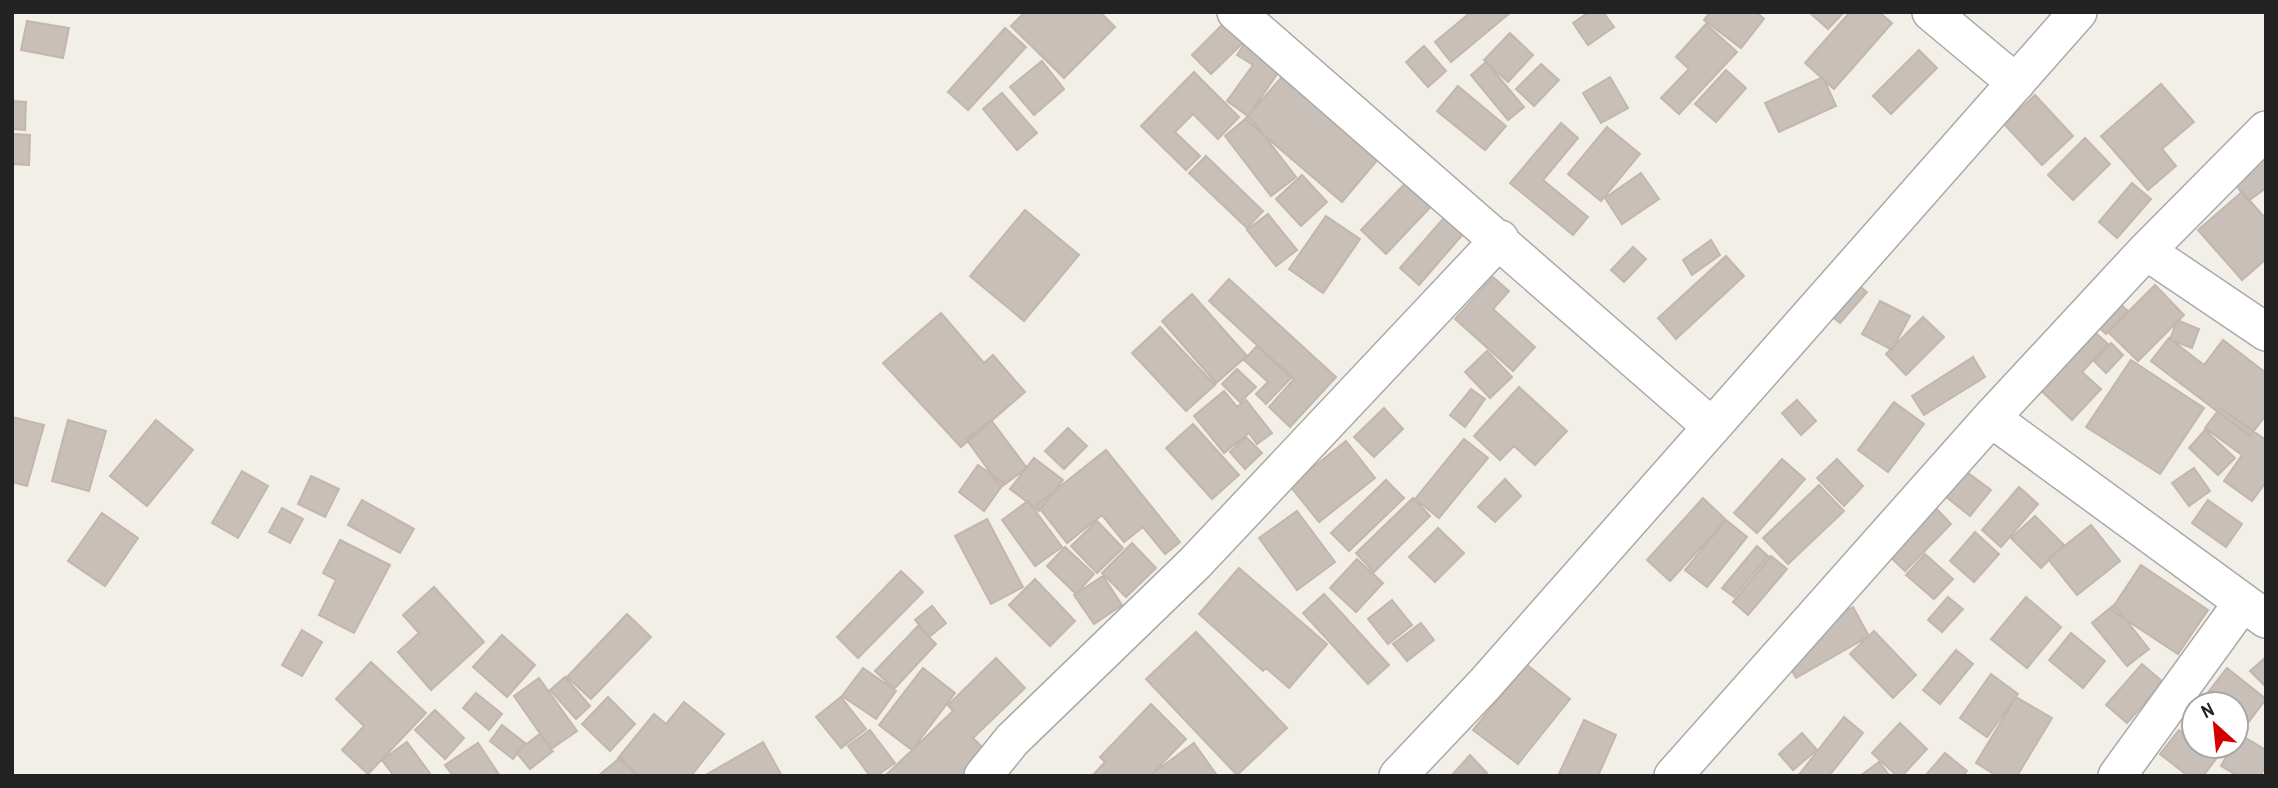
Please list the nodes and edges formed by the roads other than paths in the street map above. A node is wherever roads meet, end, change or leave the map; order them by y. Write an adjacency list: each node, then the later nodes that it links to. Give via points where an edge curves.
1 (1236, 12): 6 (street)
2 (1931, 12): 4 (street)
3 (2078, 12): 4 (street)
4 (2015, 83): 10 (street)
5 (2266, 130): 7 (street)
6 (1500, 240): 10 (street); 13 (street, via 1195,563 1012,740)
7 (2146, 251): 8 (street); 9 (street)
8 (2266, 332)
9 (1991, 418): 11 (street); 12 (street)
10 (1712, 427): 14 (street)
11 (2254, 611): 15 (street)
12 (1688, 771)
13 (983, 776)
14 (1398, 776)
15 (2117, 776)

